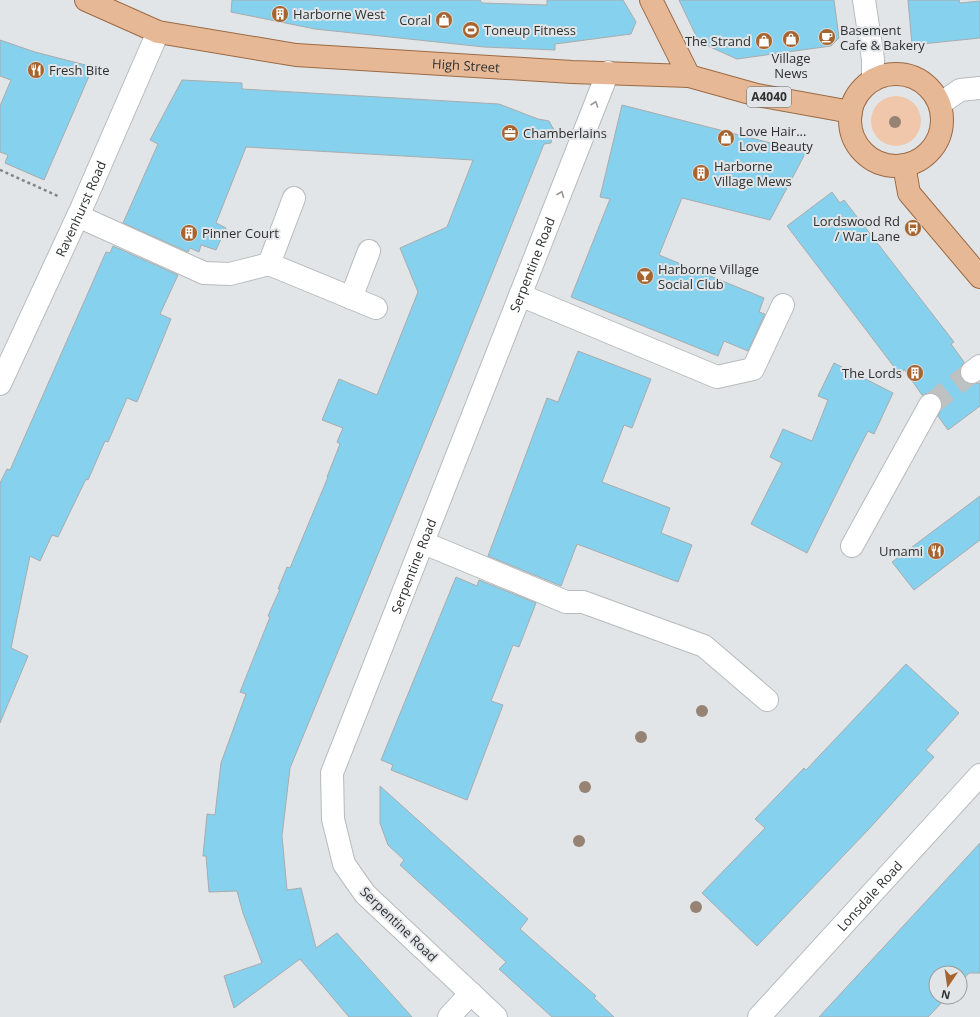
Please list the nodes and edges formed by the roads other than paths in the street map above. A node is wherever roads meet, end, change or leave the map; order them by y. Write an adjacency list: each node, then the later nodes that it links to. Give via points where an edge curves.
1 (87, 0): 4 (main road, High Street)
2 (651, 0): 6 (main road)
3 (864, 0): 7 (street, via 873,59)
4 (158, 32): 5 (main road, High Street, via 296,55); 13 (street, Ravenhurst Road)
5 (608, 72): 6 (main road, High Street); 17 (street, Serpentine Road, one-way to 5)
6 (689, 76): 10 (main road, High Street / A4040, via 757,95)
7 (873, 80): 9 (main road, via 885,75 899,74 912,77 924,83); 10 (main road, via 855,99)
8 (980, 88): 9 (street, via 960,90)
9 (940, 104): 11 (main road, via 941,130 936,142 928,153)
10 (851, 112): 11 (main road, via 850,126 855,140 864,152 875,161)
11 (904, 166): 16 (main road, via 909,193)
12 (294, 198): 15 (street)
13 (80, 211): 15 (street, via 204,273 230,274); 21 (street, Ravenhurst Road)
14 (369, 251): 18 (street)
15 (269, 264): 18 (street)
16 (980, 277)
17 (520, 295): 19 (street, via 717,377 753,369); 23 (street, Serpentine Road)
18 (351, 298): 20 (street)
19 (783, 305)
20 (376, 308)
21 (0, 384)
22 (930, 405): 24 (street)
23 (424, 543): 25 (street, via 566,602 582,602 704,646); 27 (street, Serpentine Road, via 332,773 333,820 344,864 366,894)
24 (852, 546)
25 (767, 700)
26 (980, 775): 30 (street, Lonsdale Road)
27 (471, 993): 28 (street); 29 (street, Serpentine Road)
28 (449, 1017)
29 (496, 1017)
30 (759, 1017)

